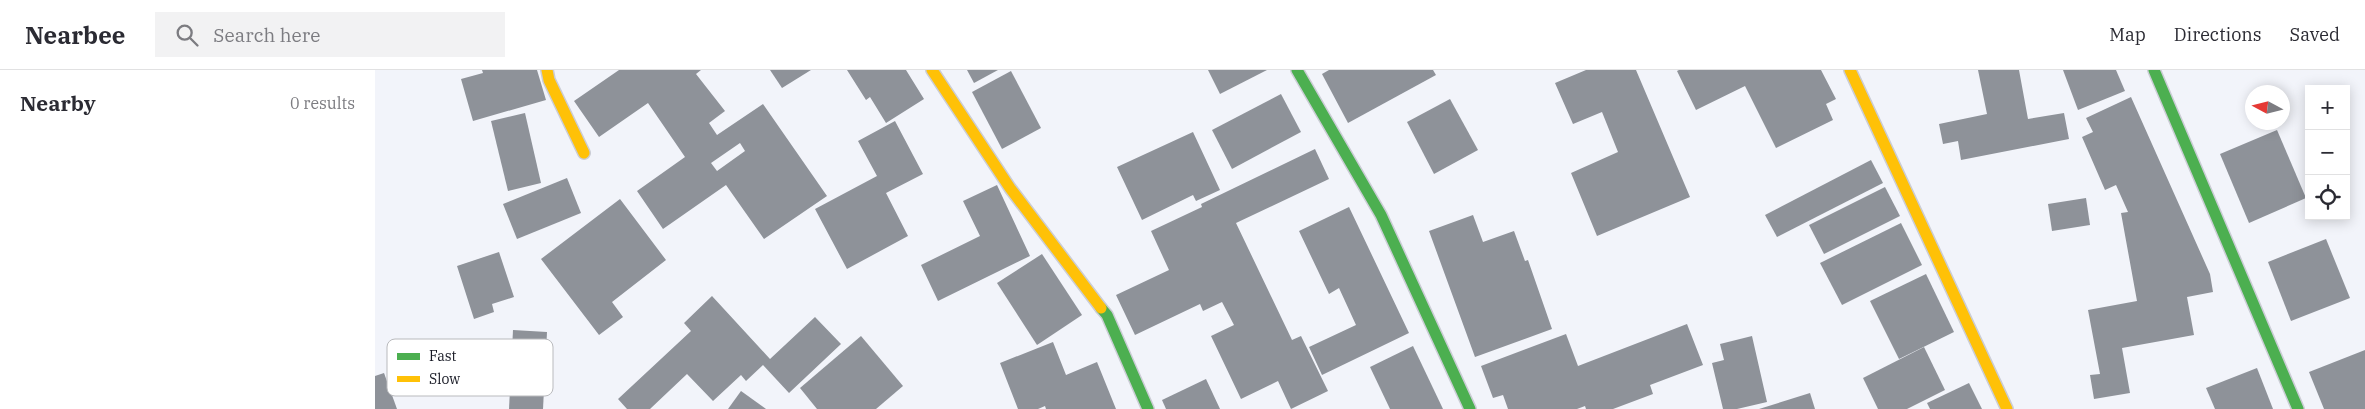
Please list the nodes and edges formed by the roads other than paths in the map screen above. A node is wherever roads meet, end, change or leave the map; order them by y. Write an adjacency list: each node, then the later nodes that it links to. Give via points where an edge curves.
1 (547, 70): 6 (street)
2 (932, 70): 7 (street, via 1010,188 1107,315)
3 (1297, 70): 8 (street, via 1381,215)
4 (1850, 70): 9 (street)
5 (2154, 70): 10 (street)
6 (584, 153)
7 (1147, 409)
8 (1470, 409)
9 (2007, 409)
10 (2298, 409)

